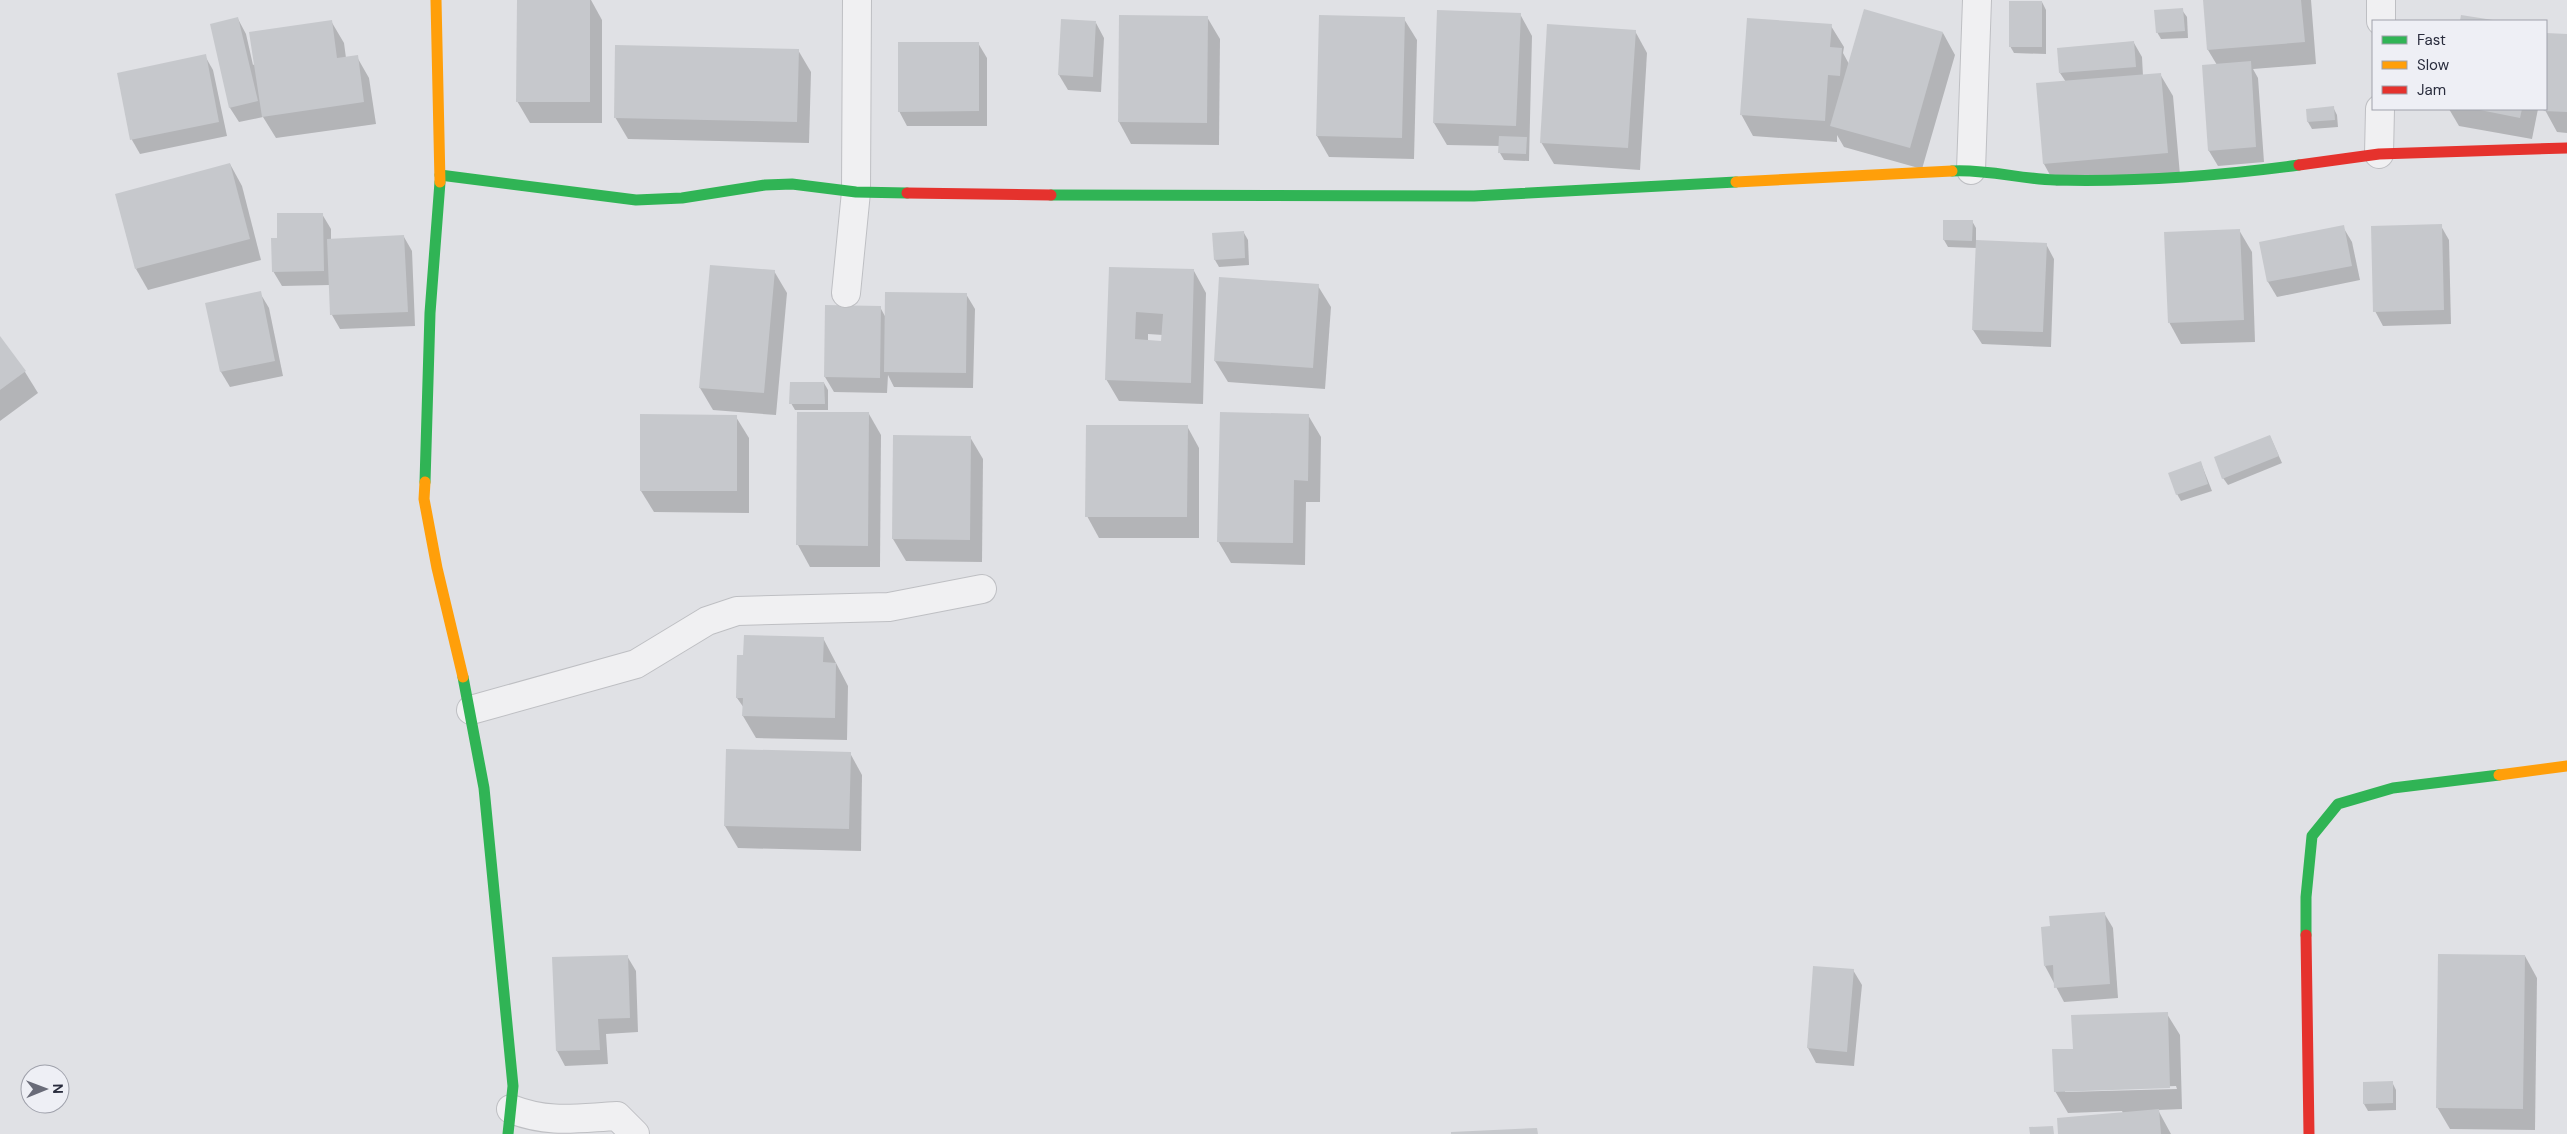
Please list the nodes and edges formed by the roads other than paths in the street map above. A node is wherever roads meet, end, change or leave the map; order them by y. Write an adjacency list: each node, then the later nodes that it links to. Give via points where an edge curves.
1 (436, 0): 10 (street)
2 (857, 0): 11 (street)
3 (1977, 0): 9 (street)
4 (2381, 0): 5 (street)
5 (2381, 20)
6 (2380, 110): 8 (street)
7 (2567, 148): 8 (street)
8 (2380, 154): 9 (street, via 2247,172 2108,182 2050,180)
9 (1971, 170): 11 (street, via 1474,196)
10 (440, 175): 11 (street, via 636,200 682,198 792,184); 14 (street, via 430,313 424,498)
11 (856, 192): 12 (street)
12 (846, 293)
13 (982, 589): 14 (street, via 889,607 737,611 707,621 636,664)
14 (471, 710): 16 (street, via 485,798 513,1086)
15 (2567, 766): 18 (street, via 2393,788 2338,804 2312,836 2306,897)
16 (510, 1122): 17 (street, via 533,1118 559,1120 618,1116)
17 (635, 1134)
18 (2309, 1134)

